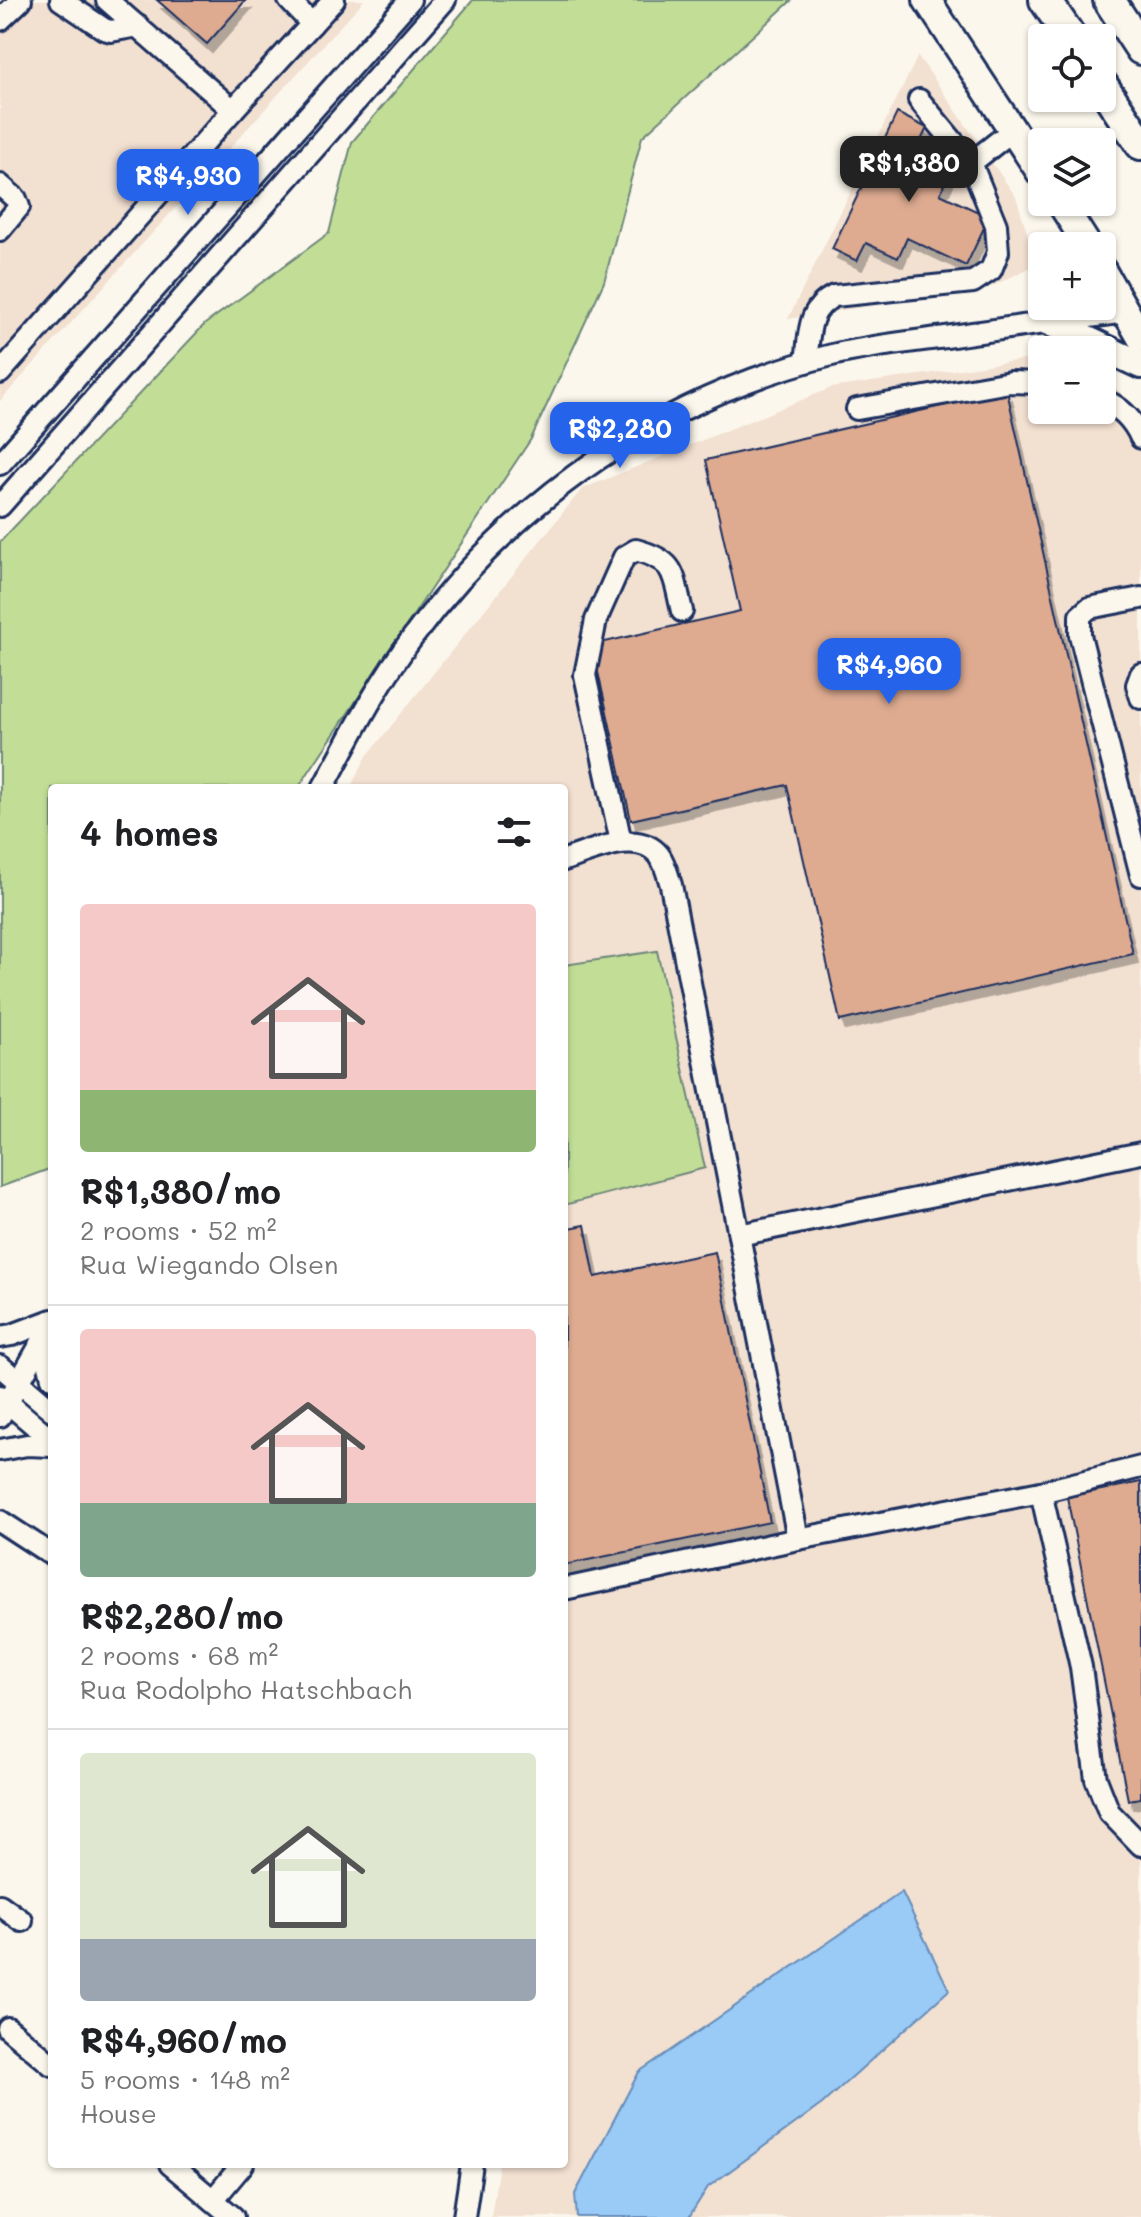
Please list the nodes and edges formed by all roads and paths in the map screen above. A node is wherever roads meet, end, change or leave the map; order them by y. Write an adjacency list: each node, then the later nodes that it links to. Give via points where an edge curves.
1 (21, 0): 11 (street)
2 (61, 0): 14 (street, via 104,29)
3 (107, 0): 14 (street)
4 (289, 0): 12 (street)
5 (334, 0): 12 (street)
6 (410, 0): 38 (street)
7 (445, 0): 39 (street)
8 (927, 0): 19 (main road)
9 (1045, 0): 13 (highway)
10 (1109, 0): 15 (highway)
11 (0, 20)
12 (312, 24): 18 (street)
13 (1061, 24)
14 (138, 26): 18 (street)
15 (1141, 49)
16 (919, 100): 22 (street)
17 (1116, 106): 20 (highway)
18 (233, 110): 33 (street)
19 (1013, 130): 21 (main road); 22 (street)
20 (1141, 144)
21 (1028, 153)
22 (971, 163): 31 (street, via 996,225 998,252 991,270 973,282 834,296 819,303)
23 (0, 185): 24 (street, via 19,207)
24 (0, 230)
25 (1116, 294): 26 (main road)
26 (1126, 312): 27 (street); 30 (main road)
27 (1116, 313)
28 (1030, 320): 31 (street)
29 (1045, 320): 32 (main road)
30 (1141, 338)
31 (806, 362): 44 (street, via 653,424 576,472 520,518 412,637)
32 (1141, 365)
33 (0, 373)
34 (1028, 383): 36 (street)
35 (1116, 407): 37 (street)
36 (857, 409)
37 (1141, 438)
38 (0, 464)
39 (0, 506)
40 (1141, 598): 47 (street, via 1089,608 1080,616 1080,635)
41 (682, 611): 45 (street, via 671,568 636,550 624,557 596,620 585,675)
42 (1141, 674): 43 (street)
43 (1141, 698)
44 (325, 784)
45 (621, 842): 46 (street); 49 (street, via 648,845 661,857 671,885)
46 (568, 859)
47 (1141, 875)
48 (1141, 1153): 49 (street)
49 (739, 1235): 63 (street)
50 (48, 1328): 52 (street)
51 (48, 1330): 54 (street)
52 (0, 1337)
53 (0, 1366): 54 (street)
54 (20, 1383): 55 (street); 56 (street)
55 (3, 1405): 57 (street)
56 (48, 1407)
57 (48, 1440)
58 (48, 1443): 59 (street)
59 (0, 1450)
60 (1141, 1467): 61 (street)
61 (1041, 1492): 63 (street); 66 (street, via 1081,1667 1096,1779 1109,1812)
62 (0, 1521): 64 (street)
63 (798, 1539): 65 (street)
64 (48, 1552)
65 (568, 1588)
66 (1141, 1845)
67 (0, 1905): 68 (street)
68 (22, 1921)
69 (8, 2028): 70 (street)
70 (48, 2062)
71 (175, 2168): 74 (street)
72 (240, 2168): 74 (street)
73 (471, 2168): 76 (street)
74 (213, 2200): 75 (street)
75 (233, 2217)
76 (464, 2217)

